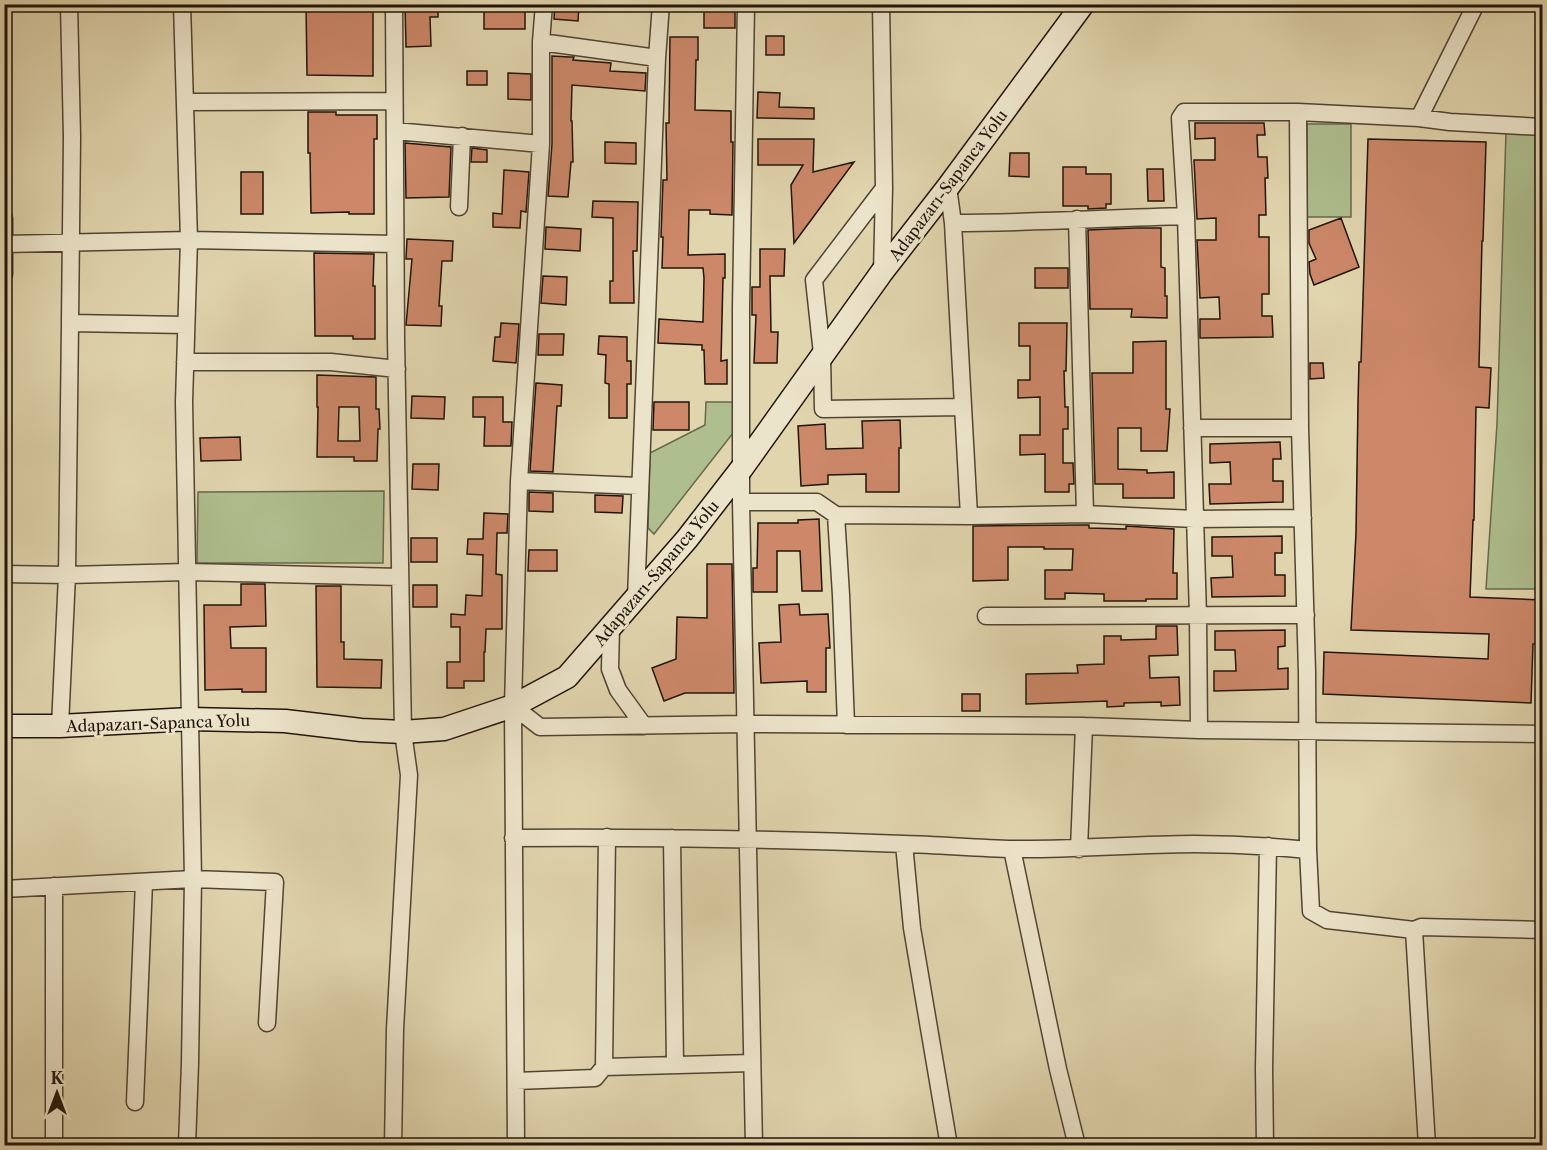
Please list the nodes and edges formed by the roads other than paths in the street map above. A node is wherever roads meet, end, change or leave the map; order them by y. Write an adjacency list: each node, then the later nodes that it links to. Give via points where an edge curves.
1 (69, 4): 28 (street)
2 (182, 4): 13 (street)
3 (394, 4): 12 (street)
4 (544, 4): 10 (street)
5 (661, 4): 11 (street)
6 (746, 4): 41 (street)
7 (881, 4): 21 (street)
8 (1083, 4): 20 (main road, Adapazarı-Sapanca Yolu)
9 (1476, 4): 15 (street)
10 (541, 42): 11 (street); 19 (street)
11 (657, 58): 43 (street)
12 (394, 101): 13 (street); 17 (street)
13 (185, 102): 27 (street)
14 (1298, 112): 15 (street); 23 (street, via 1184,112 1180,118); 40 (street)
15 (1419, 118): 16 (street)
16 (1542, 126)
17 (395, 131): 18 (street); 30 (street)
18 (462, 136): 19 (street); 22 (street)
19 (541, 144): 42 (street)
20 (948, 187): 26 (street); 31 (main road, Adapazarı-Sapanca Yolu)
21 (884, 188): 31 (street); 35 (street, via 813,280)
22 (459, 207)
23 (1186, 216): 25 (street); 39 (street)
24 (4, 218): 29 (street)
25 (1077, 219): 26 (street); 45 (street)
26 (953, 223): 38 (street)
27 (189, 240): 28 (street); 30 (street); 34 (street)
28 (71, 243): 29 (street); 33 (street)
29 (5, 244): 32 (street)
30 (395, 244): 37 (street)
31 (882, 272): 35 (main road, Adapazarı-Sapanca Yolu)
32 (4, 274)
33 (70, 323): 34 (street); 52 (street)
34 (186, 325): 36 (street)
35 (822, 354): 38 (street, via 823,409); 41 (main road, Adapazarı-Sapanca Yolu)
36 (185, 362): 37 (street, via 331,362); 50 (street)
37 (397, 369): 53 (street)
38 (963, 407): 47 (street)
39 (1192, 428): 40 (street); 49 (street)
40 (1300, 428): 48 (street)
41 (742, 468): 44 (street); 54 (main road, Adapazarı-Sapanca Yolu)
42 (519, 481): 43 (street); 59 (street)
43 (639, 486): 54 (street)
44 (741, 502): 46 (street, via 817,502); 61 (street)
45 (1085, 514): 47 (street); 49 (street)
46 (836, 515): 47 (street); 62 (street)
47 (969, 516)
48 (1303, 518): 49 (street); 55 (street)
49 (1195, 519): 57 (street)
50 (187, 572): 52 (street); 53 (street); 60 (street)
51 (4, 574): 52 (street)
52 (67, 575): 64 (street)
53 (400, 577): 68 (street)
54 (636, 598): 58 (main road, Adapazarı-Sapanca Yolu)
55 (1306, 615): 57 (street); 69 (street)
56 (986, 616): 57 (street)
57 (1198, 616): 67 (street)
58 (611, 627): 59 (main road, Adapazarı-Sapanca Yolu, via 567,677); 65 (street, via 610,669 618,690)
59 (513, 706): 65 (street, via 540,727); 68 (main road, Adapazarı-Sapanca Yolu, via 444,729); 72 (street)
60 (190, 719): 64 (main road, Adapazarı-Sapanca Yolu); 68 (main road, Adapazarı-Sapanca Yolu, via 285,721); 80 (street)
61 (745, 724): 62 (street); 65 (street); 74 (street)
62 (846, 725): 66 (street)
63 (4, 726): 64 (main road, Adapazarı-Sapanca Yolu)
64 (60, 726)
65 (644, 726)
66 (1084, 726): 67 (street); 78 (street)
67 (1199, 730): 69 (street)
68 (403, 732): 94 (street, via 409,776 395,1029)
69 (1306, 732): 70 (street); 79 (street)
70 (1542, 734)
71 (607, 837): 72 (street); 73 (street); 89 (street)
72 (513, 838): 90 (street)
73 (672, 838): 74 (street); 88 (street)
74 (747, 839): 75 (street); 87 (street)
75 (904, 844): 77 (street); 97 (street, via 912,927)
76 (1268, 846): 78 (street, via 1193,844); 79 (street); 99 (street)
77 (1012, 849): 78 (street); 98 (street)
78 (1079, 849)
79 (1308, 850): 84 (street, via 1311,911 1328,920)
80 (193, 879): 81 (street); 86 (street, via 275,882); 93 (street)
81 (144, 882): 82 (street); 91 (street)
82 (54, 886): 83 (street); 92 (street)
83 (4, 889)
84 (1414, 930): 85 (street); 100 (street)
85 (1542, 930)
86 (267, 1023)
87 (752, 1063): 88 (street); 96 (street)
88 (675, 1065): 89 (street)
89 (604, 1067): 90 (street, via 595,1078)
90 (516, 1081): 95 (street)
91 (135, 1102)
92 (54, 1146)
93 (187, 1146)
94 (393, 1146)
95 (516, 1146)
96 (754, 1146)
97 (949, 1146)
98 (1077, 1146)
99 (1265, 1146)
100 (1427, 1146)

